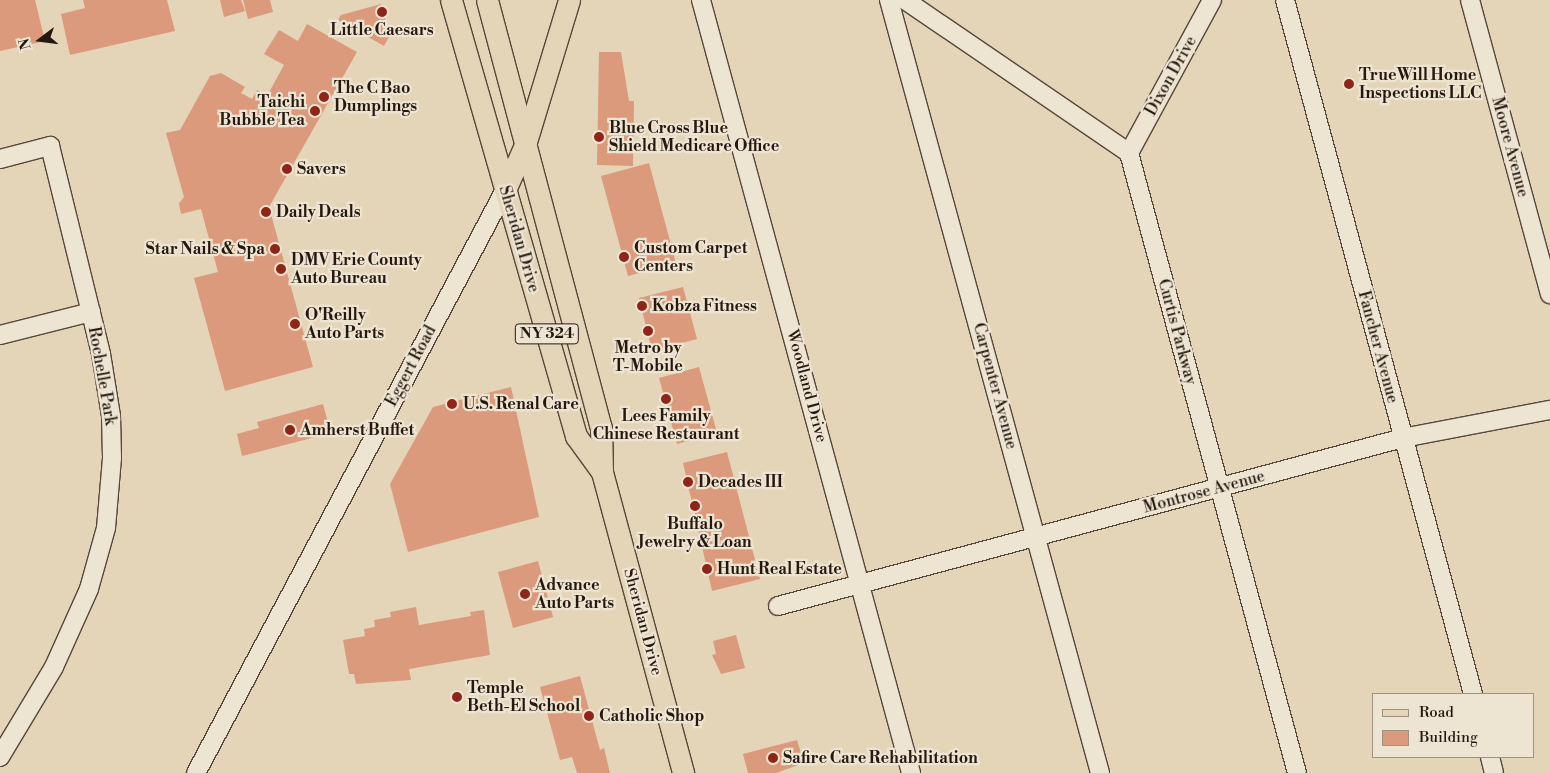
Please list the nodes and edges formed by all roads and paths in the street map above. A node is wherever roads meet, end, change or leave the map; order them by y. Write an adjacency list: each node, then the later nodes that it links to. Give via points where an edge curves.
1 (451, 0): 13 (main road, Sheridan Drive / NY 324)
2 (487, 0): 10 (main road, Sheridan Drive / NY 324)
3 (569, 0): 10 (main road, Eggert Road)
4 (701, 0): 22 (street, Woodland Drive)
5 (889, 0): 21 (street, Carpenter Avenue)
6 (904, 0): 11 (street)
7 (1212, 0): 11 (street, Dixon Drive)
8 (1285, 0): 18 (street, Fancher Avenue)
9 (1470, 0): 14 (street, Moore Avenue)
10 (526, 145): 13 (main road, Eggert Road); 19 (main road, Sheridan Drive / NY 324, via 601,428)
11 (1129, 152): 20 (street, Curtis Parkway)
12 (0, 159): 15 (street, Rochelle Park, via 50,146)
13 (505, 190): 19 (main road, Sheridan Drive / NY 324, via 576,436); 27 (street, Eggert Road)
14 (1550, 294)
15 (91, 312): 16 (street); 25 (street, Rochelle Park, via 111,416 106,528 72,633)
16 (0, 335)
17 (1550, 410): 18 (street, Montrose Avenue)
18 (1403, 438): 20 (street, Montrose Avenue); 24 (street, Fancher Avenue)
19 (602, 472): 28 (main road, Sheridan Drive / NY 324)
20 (1220, 488): 21 (street, Montrose Avenue); 31 (street, Curtis Parkway)
21 (1036, 537): 22 (street, Montrose Avenue); 30 (street, Carpenter Avenue)
22 (860, 584): 23 (street, Montrose Avenue); 29 (street, Woodland Drive)
23 (778, 606)
24 (1473, 693)
25 (0, 757)
26 (1490, 758): 32 (street)
27 (196, 773)
28 (683, 773)
29 (911, 773)
30 (1100, 773)
31 (1297, 773)
32 (1494, 773)

